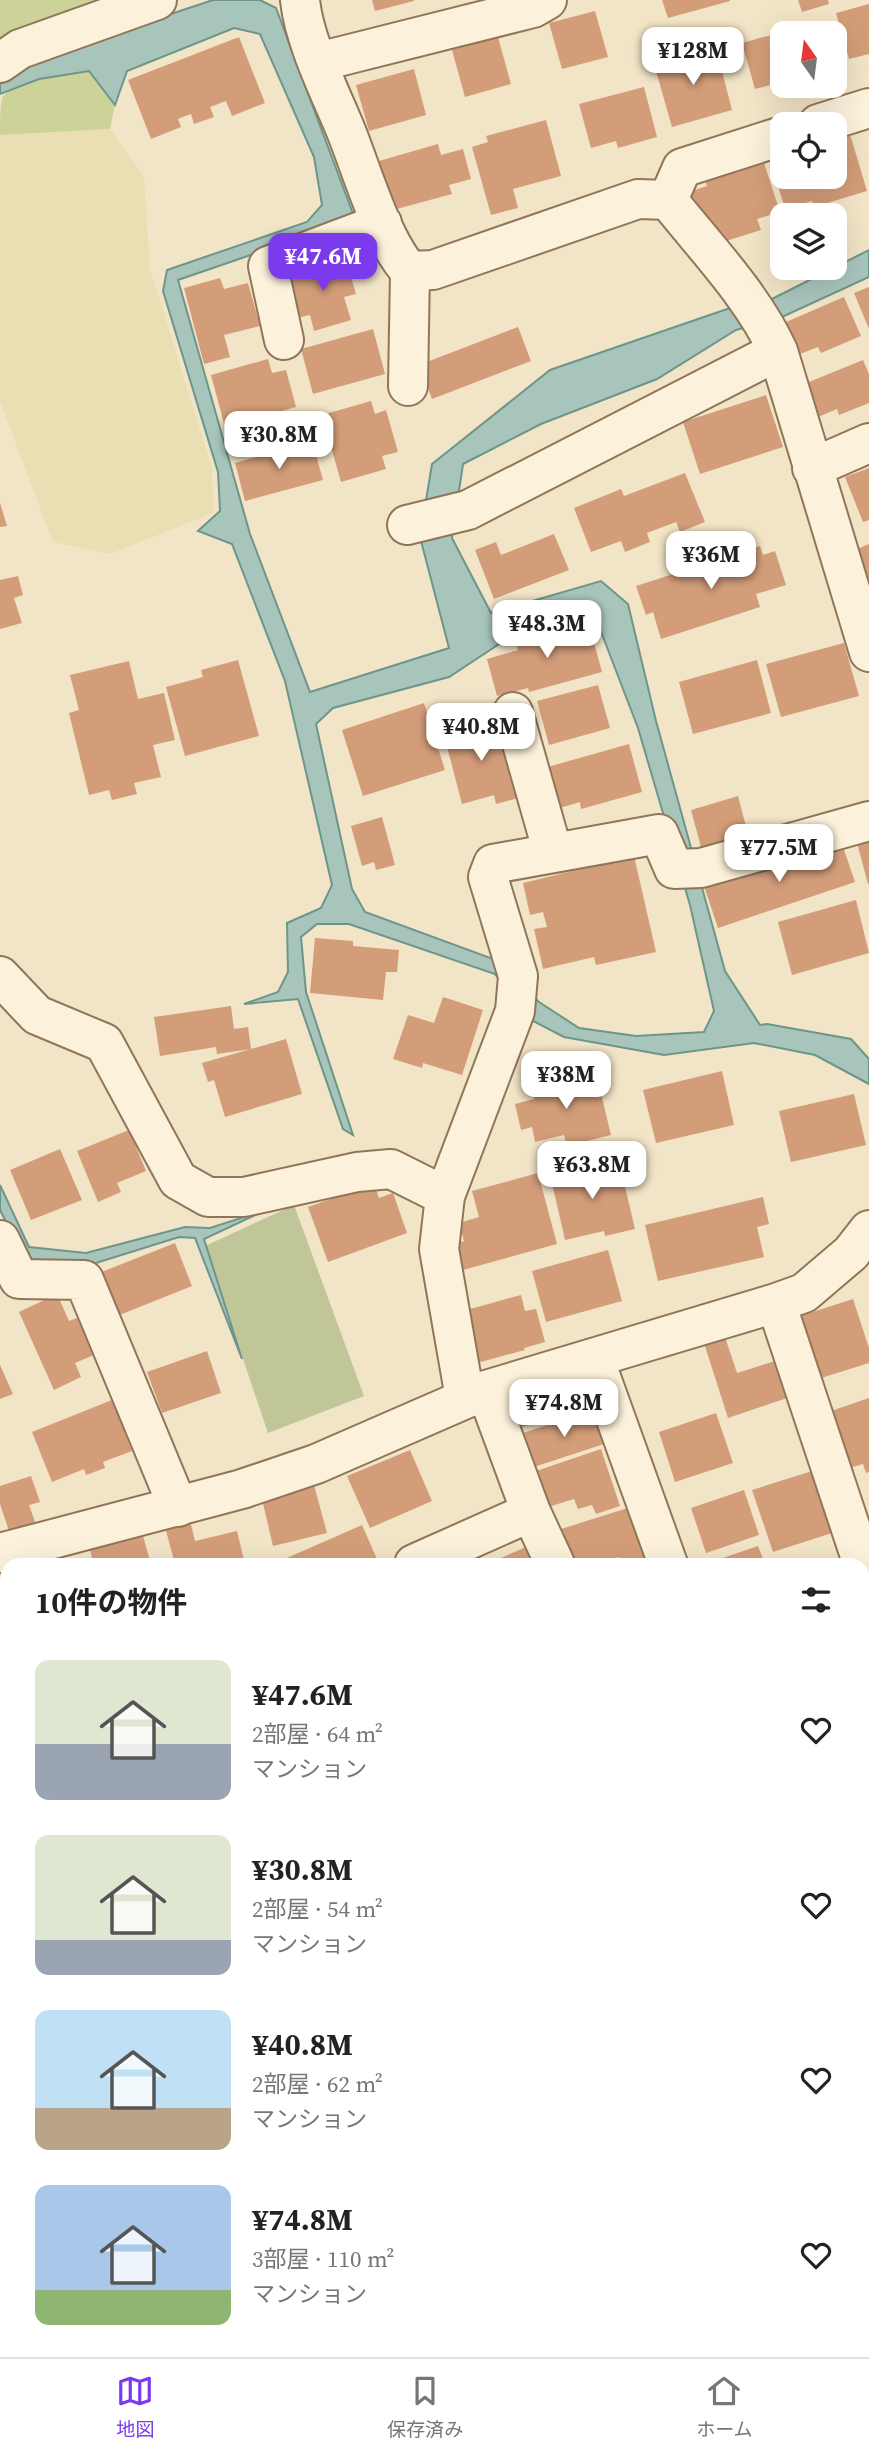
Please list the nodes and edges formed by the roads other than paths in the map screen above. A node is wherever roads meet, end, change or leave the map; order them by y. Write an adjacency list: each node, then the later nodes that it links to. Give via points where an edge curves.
1 (157, 0): 5 (street, via 20,49)
2 (300, 0): 4 (street)
3 (547, 0): 4 (street, via 533,8)
4 (318, 62): 10 (street)
5 (0, 63)
6 (869, 108): 7 (street)
7 (847, 115)
8 (770, 140): 9 (street, via 682,168)
9 (668, 200): 11 (street, via 638,200 433,270); 13 (street, via 743,293)
10 (382, 223): 11 (street); 12 (street, via 268,266)
11 (410, 271): 14 (street)
12 (284, 340)
13 (774, 342): 16 (street); 17 (street, via 468,510)
14 (408, 386)
15 (869, 443): 16 (street)
16 (812, 468): 18 (street)
17 (407, 525)
18 (869, 652)
19 (513, 712): 21 (street)
20 (869, 821): 21 (street, via 687,868 659,834)
21 (553, 853): 23 (street, via 493,864 488,877 516,994)
22 (0, 976): 23 (street, via 37,1015 103,1043 177,1180 208,1198 244,1197 391,1169)
23 (445, 1196): 28 (street, via 439,1250)
24 (869, 1230): 26 (street, via 851,1254 804,1293)
25 (0, 1240): 29 (street, via 19,1279 84,1280)
26 (776, 1303): 27 (street); 36 (street)
27 (594, 1358): 28 (street); 35 (street)
28 (475, 1394): 29 (street, via 316,1464); 30 (street)
29 (178, 1507): 32 (street)
30 (531, 1512): 33 (street); 34 (street)
31 (0, 1553): 32 (street)
32 (42, 1554)
33 (428, 1558)
34 (552, 1558)
35 (666, 1558)
36 (861, 1558)

